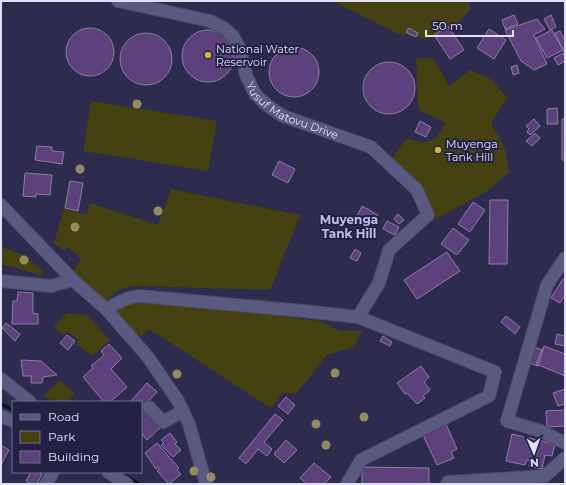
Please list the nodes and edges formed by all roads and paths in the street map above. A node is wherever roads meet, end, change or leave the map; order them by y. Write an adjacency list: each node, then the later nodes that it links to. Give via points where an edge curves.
1 (118, 1): 7 (street, Yusuf Matovu Drive, via 210,21 224,28 233,36 240,49 246,75 255,94 268,106 283,116 371,148 417,190 428,215 389,250 379,282)
2 (1, 205): 4 (street)
3 (565, 258): 14 (street, via 547,285 507,422 541,430)
4 (73, 280): 5 (street, via 51,286); 6 (street)
5 (1, 281)
6 (106, 309): 7 (street, via 130,296 138,296); 11 (street, via 148,357)
7 (358, 317): 22 (street, via 495,372 489,396 361,460)
8 (1, 379): 9 (street)
9 (29, 401)
10 (149, 407): 11 (street, via 163,422)
11 (183, 411): 21 (street, via 190,424)
12 (1, 416): 13 (street)
13 (12, 421)
14 (565, 443)
15 (565, 458): 18 (street, via 545,476)
16 (52, 473): 19 (street)
17 (110, 473): 20 (street)
18 (448, 483)
19 (46, 484)
20 (127, 484)
21 (206, 484)
22 (347, 484)

